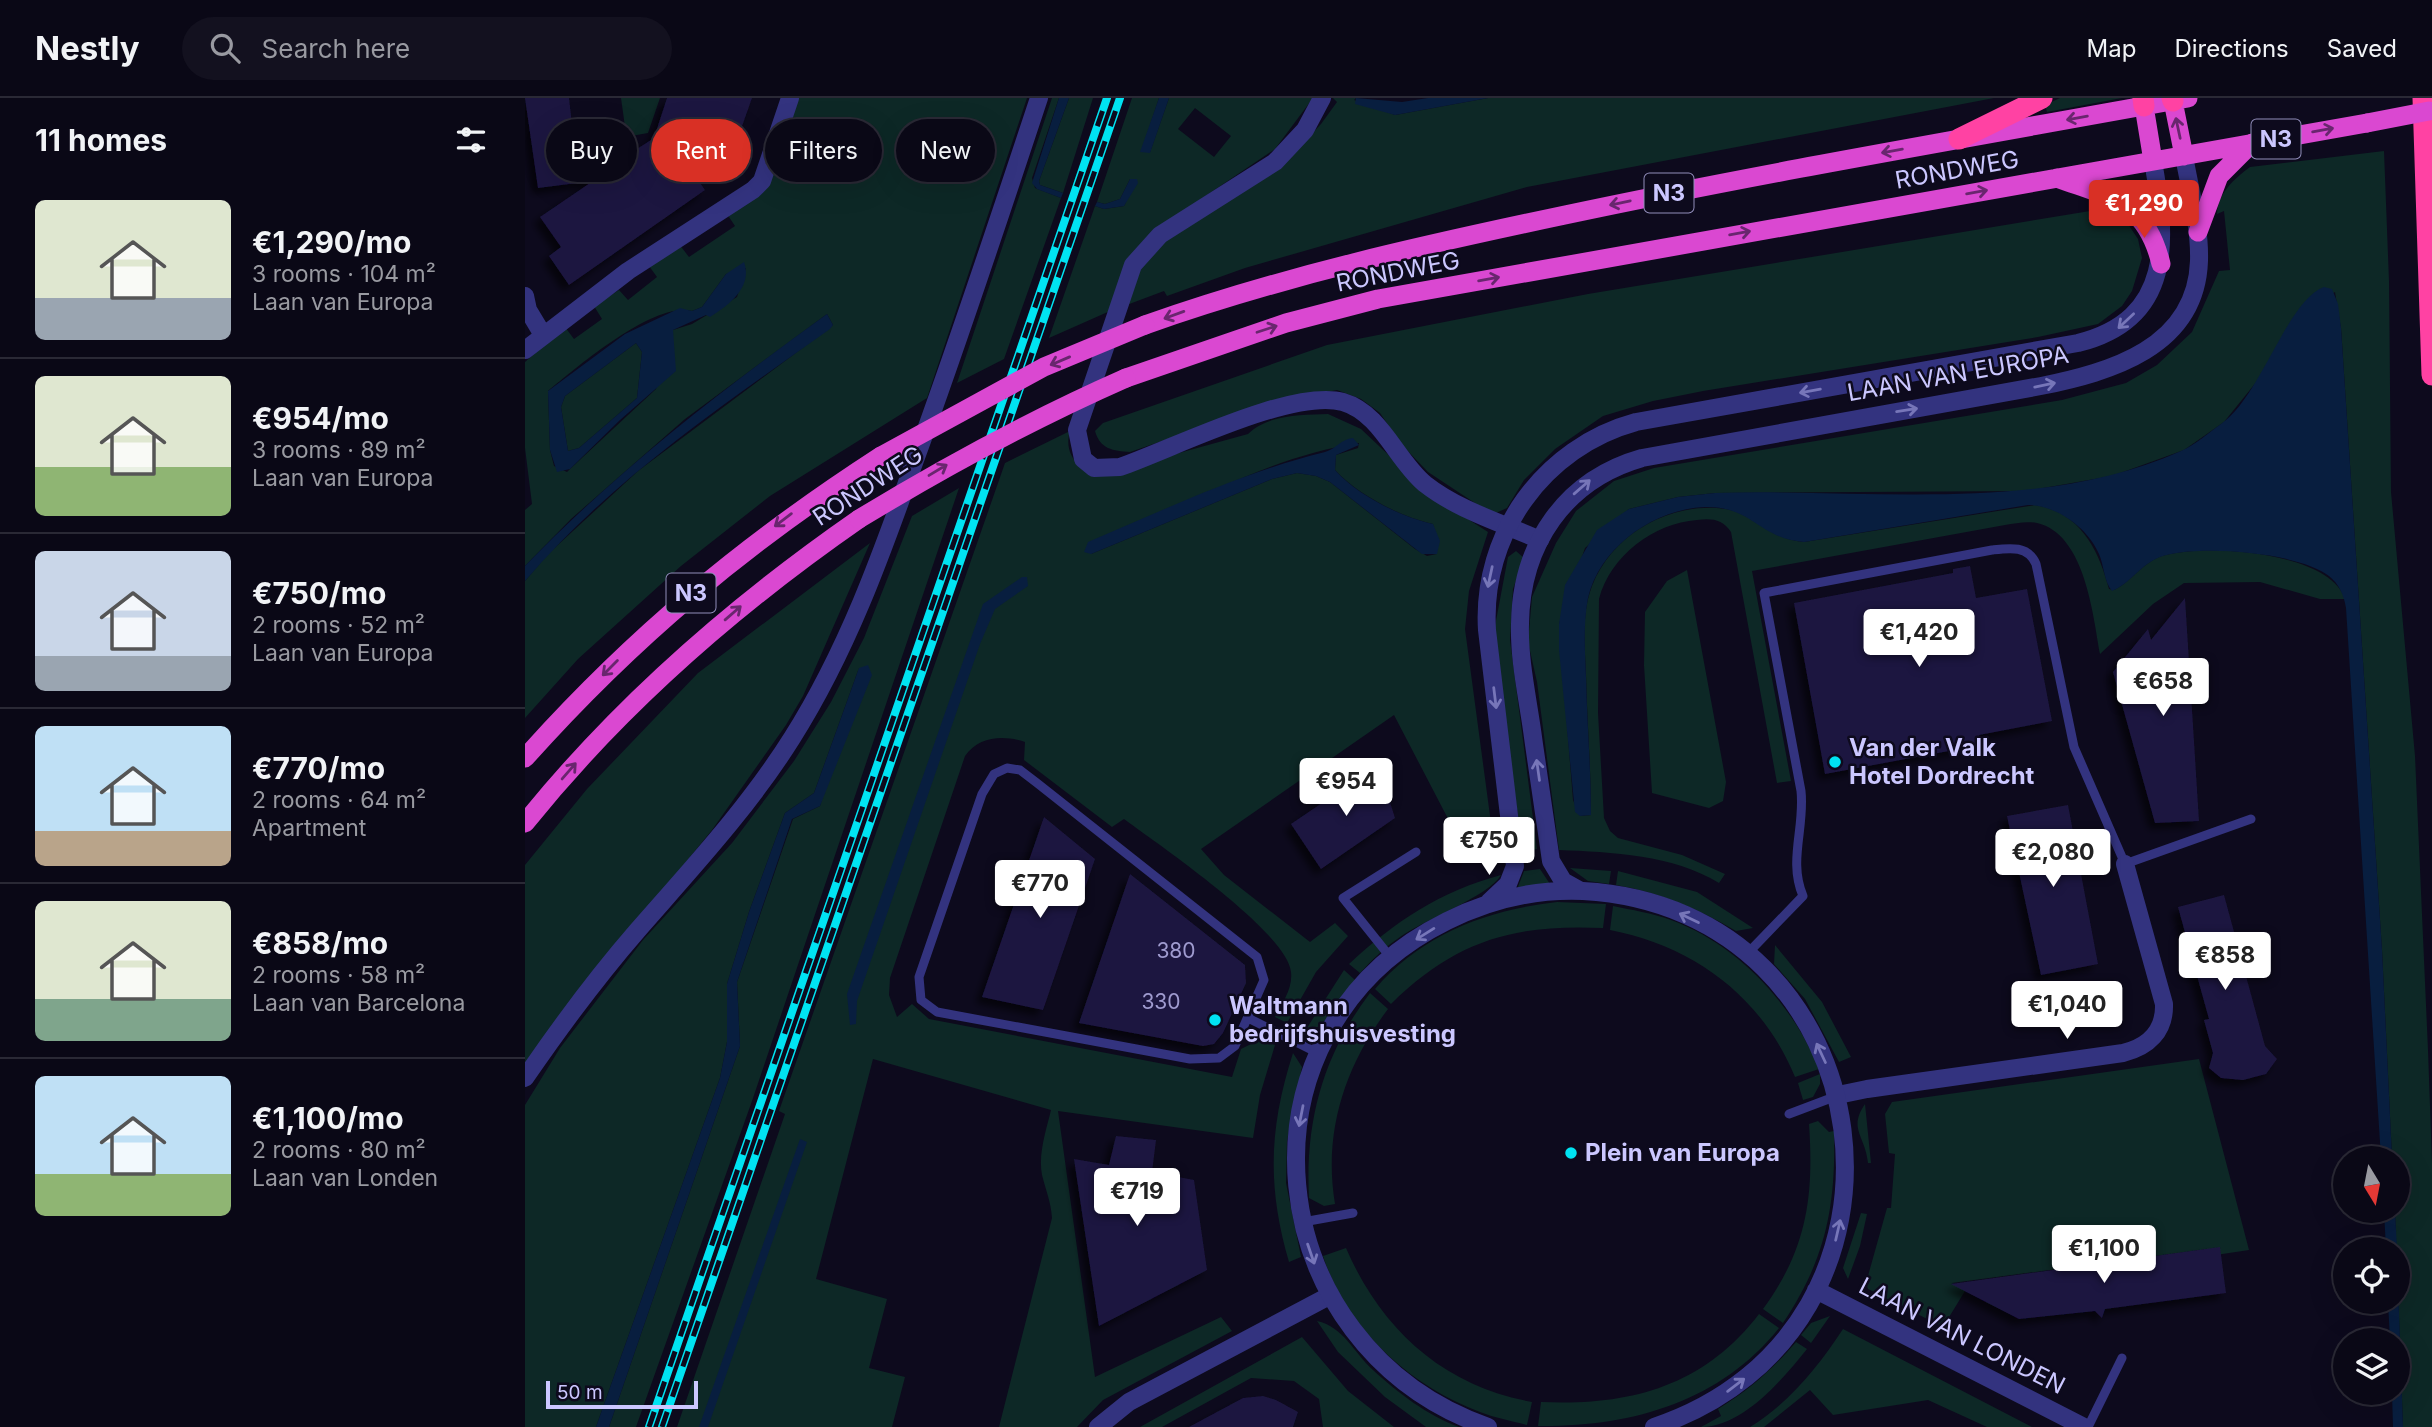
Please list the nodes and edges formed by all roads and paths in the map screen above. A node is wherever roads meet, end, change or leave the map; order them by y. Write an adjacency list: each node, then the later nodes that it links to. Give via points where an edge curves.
1 (790, 98): 17 (street, via 762,181 753,190 628,271)
2 (1039, 98): 33 (street, via 879,562 825,681 744,806 564,1021)
3 (1322, 98): 20 (street, via 1305,130 1275,162 1160,235 1133,265 1077,430 1083,459 1094,468 1120,467 1272,410 1333,400 1353,406 1373,422 1427,485)
4 (2042, 98): 9 (highway)
5 (2423, 98): 19 (highway)
6 (2177, 99): 7 (highway, RONDWEG / N3); 11 (highway, LAAN VAN EUROPA, one-way to 6)
7 (2144, 102): 9 (highway, RONDWEG / N3, one-way to 9); 12 (highway, LAAN VAN EUROPA)
8 (2432, 111): 10 (highway, RONDWEG / N3, one-way to 8, bridge)
9 (1959, 139): 22 (highway, RONDWEG / N3, one-way to 22, bridge, via 1766,172 1381,254 1255,288 1145,325 1044,367 881,456 797,510 685,598 615,662)
10 (2252, 143): 11 (highway, RONDWEG / N3); 14 (highway, via 2219,176)
11 (2184, 156): 12 (highway, RONDWEG / N3); 14 (street, LAAN VAN EUROPA)
12 (2154, 161): 13 (highway, RONDWEG / N3); 15 (street, LAAN VAN EUROPA, via 2162,216)
13 (2056, 178): 15 (highway, via 2130,206 2155,239); 24 (highway, RONDWEG / N3, one-way to 13, bridge, via 589,749 685,656 791,566 954,461 1126,377 1286,323 1378,299)
14 (2198, 232): 21 (street, LAAN VAN EUROPA, one-way to 14, via 1571,496 1618,464 2041,386 2119,366 2154,346 2181,318 2198,276)
15 (2161, 264): 20 (street, LAAN VAN EUROPA, one-way to 20, via 2135,312 2114,331 2092,340 1663,417 1603,433 1571,450 1547,472)
16 (525, 296): 17 (street)
17 (543, 335): 18 (street)
18 (525, 350)
19 (2432, 376)
20 (1508, 526): 21 (street); 28 (street, LAAN VAN EUROPA, one-way to 28, via 1492,570 1486,613 1515,866 1508,884)
21 (1540, 540): 27 (street, LAAN VAN EUROPA, one-way to 21, via 1563,881 1551,862 1521,654 1521,603)
22 (525, 758)
23 (2251, 819): 26 (lane)
24 (525, 823)
25 (1416, 852): 30 (lane, via 1343,898)
26 (2125, 864): 29 (lane, via 2074,747 2036,564 2027,552 1992,550 1764,593 1801,791 1803,819 1795,865 1803,896); 34 (street, via 2164,1003 2162,1021 2147,1043 2123,1053)
27 (1581, 891): 28 (street, LAAN VAN EUROPA); 29 (street, LAAN VAN EUROPA, one-way to 27, via 1719,934 1666,908)
28 (1486, 904): 30 (street, LAAN VAN EUROPA, one-way to 30, via 1434,928)
29 (1747, 954): 34 (street, LAAN VAN EUROPA, one-way to 29, via 1800,1012)
30 (1391, 958): 32 (street, LAAN VAN EUROPA, via 1353,998)
31 (1248, 1018): 31 (lane, via 1263,980 1252,951 1029,777 1014,768 994,774 982,794 919,977 919,993 926,1006 948,1014 1202,1060 1231,1051); 32 (lane)
32 (1320, 1054): 37 (street, LAAN VAN EUROPA, one-way to 37, via 1297,1136 1296,1181)
33 (525, 1078)
34 (1838, 1096): 35 (lane); 38 (street, LAAN VAN EUROPA, one-way to 34, via 1835,1242 1845,1193 1845,1138)
35 (1789, 1114)
36 (1353, 1213): 37 (lane)
37 (1302, 1222): 39 (street, LAAN VAN EUROPA, one-way to 39)
38 (1816, 1290): 43 (street, LAAN VAN EUROPA, one-way to 38, via 1709,1403 1756,1369 1790,1332); 44 (street, LAAN VAN LONDEN)
39 (1329, 1296): 41 (street, via 1129,1402); 42 (street, LAAN VAN EUROPA, via 1365,1348 1401,1382 1448,1411)
40 (2122, 1358): 44 (lane)
41 (1098, 1427)
42 (1488, 1427)
43 (1654, 1427)
44 (2086, 1427)

